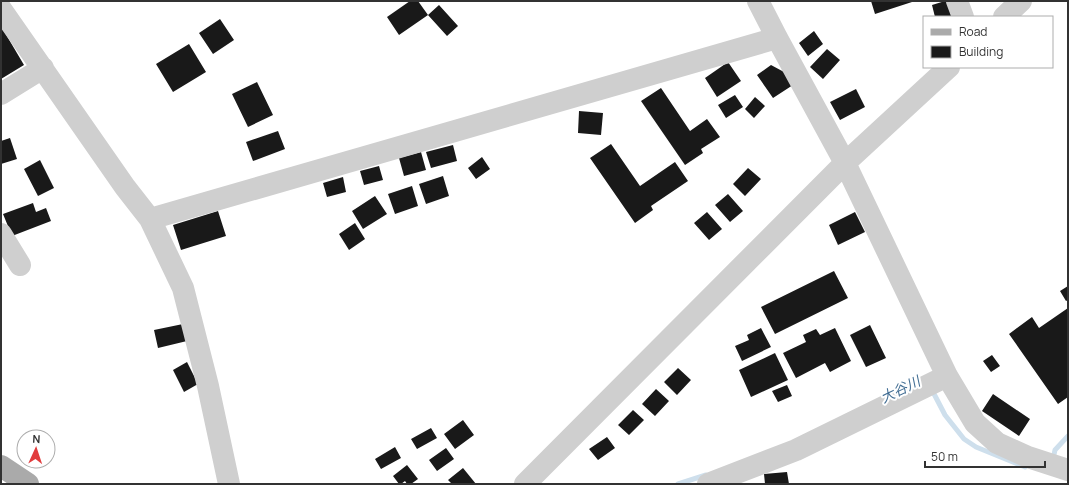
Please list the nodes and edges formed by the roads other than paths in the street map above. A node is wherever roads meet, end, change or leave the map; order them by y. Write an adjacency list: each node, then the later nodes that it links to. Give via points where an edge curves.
1 (758, 1): 7 (street)
2 (958, 1): 5 (street)
3 (1021, 1): 6 (street)
4 (1, 9): 8 (street)
5 (963, 16)
6 (1005, 16)
7 (777, 38): 11 (street); 12 (street)
8 (43, 68): 10 (street); 12 (street)
9 (948, 68): 11 (street)
10 (1, 94)
11 (844, 163): 15 (street); 20 (street)
12 (150, 219): 19 (street, via 183,288)
13 (1, 234): 14 (street)
14 (20, 265)
15 (947, 376): 17 (street, via 975,423 997,443 1028,457); 21 (street, via 796,450)
16 (1, 466): 18 (main road)
17 (1068, 470)
18 (28, 484)
19 (229, 484)
20 (525, 484)
21 (708, 484)

